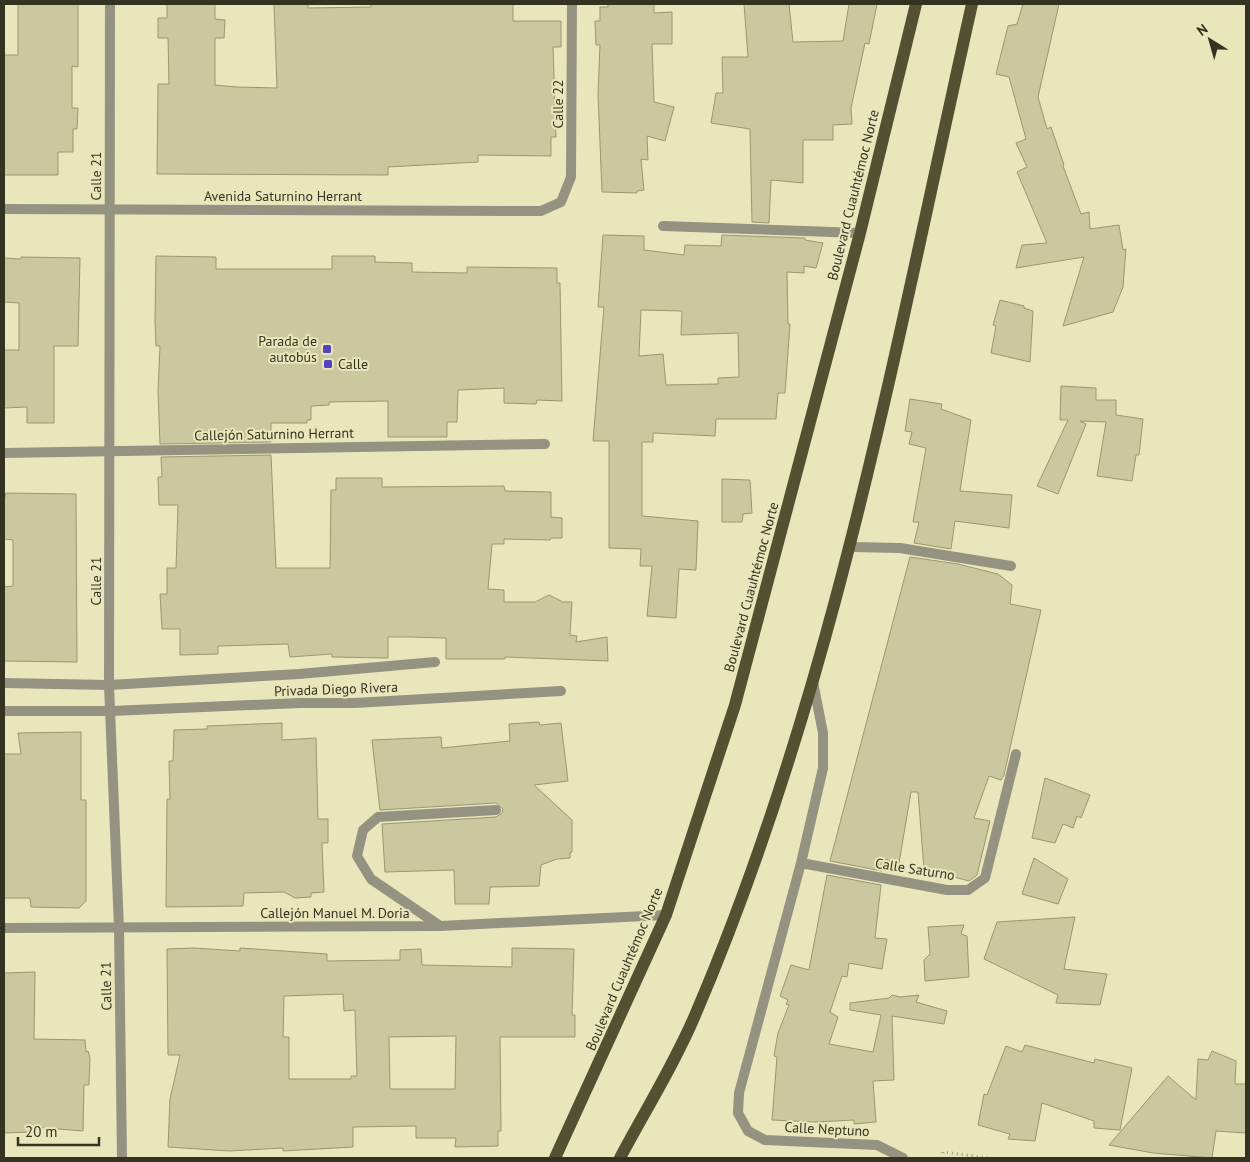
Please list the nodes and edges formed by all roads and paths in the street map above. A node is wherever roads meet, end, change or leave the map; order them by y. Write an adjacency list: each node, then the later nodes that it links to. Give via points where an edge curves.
1 (110, 4): 7 (street, Calle 21)
2 (572, 4): 5 (street, Calle 22, via 572,176)
3 (916, 4): 9 (main road, Boulevard Cuauhtémoc Norte)
4 (972, 4): 13 (main road)
5 (561, 202): 7 (street, Avenida Saturnino Herrant, via 541,211)
6 (4, 209): 7 (street, Avenida Saturnino Herrant)
7 (109, 209): 11 (street, Calle 21)
8 (663, 226): 9 (street)
9 (860, 233): 25 (main road, Boulevard Cuauhtémoc Norte, via 735,705)
10 (545, 444): 11 (street, Callejón Saturnino Herrant)
11 (110, 450): 12 (street, Callejón Saturnino Herrant); 18 (street, Calle 21)
12 (4, 453)
13 (850, 547): 14 (street, via 900,548); 16 (main road)
14 (1010, 566)
15 (435, 662): 18 (street, Privada Diego Rivera)
16 (812, 678): 24 (street, via 823,734 823,768); 31 (main road, via 770,824 695,1015)
17 (4, 684): 18 (street, Privada Diego Rivera)
18 (110, 685): 21 (street, Calle 21)
19 (562, 691): 21 (street, Privada Diego Rivera, via 355,703)
20 (4, 711): 21 (street, Privada Diego Rivera)
21 (111, 711): 28 (street, Calle 21)
22 (1016, 754): 24 (street, Calle Saturno, via 985,878 968,890 947,890)
23 (496, 810): 26 (street, via 378,817 364,830 357,856 371,879)
24 (801, 863): 32 (street, Calle Neptuno, via 739,1093 738,1113 748,1131 764,1140 877,1145)
25 (666, 914): 26 (street, Callejón Manuel M. Doria); 30 (main road, Boulevard Cuauhtémoc Norte)
26 (440, 926): 28 (street, Callejón Manuel M. Doria)
27 (4, 928): 28 (street, Callejón Manuel M. Doria)
28 (119, 928): 29 (street, Calle 21)
29 (122, 1158)
30 (555, 1158)
31 (620, 1158)
32 (903, 1158)
33 (942, 1158): 34 (path, via 943,1152)
34 (988, 1158)

